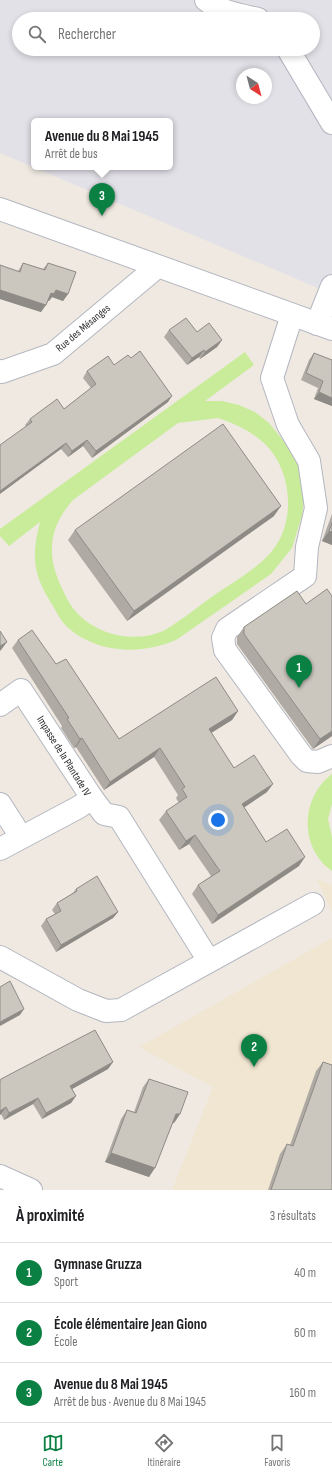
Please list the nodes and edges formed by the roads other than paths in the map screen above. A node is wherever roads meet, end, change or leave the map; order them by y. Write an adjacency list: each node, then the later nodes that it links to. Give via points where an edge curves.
1 (206, 0): 2 (street, via 213,6)
2 (229, 12)
3 (292, 56): 4 (street)
4 (332, 123)
5 (0, 209): 6 (street)
6 (157, 267): 8 (street); 10 (street, Rue des Mésanges, via 53,354)
7 (332, 286): 9 (street)
8 (292, 315): 9 (street); 12 (street, via 272,378 288,425 309,461 316,508 307,547 305,576 227,629 223,638 225,650 301,755 307,761 318,762)
9 (324, 327)
10 (0, 371)
11 (0, 705): 13 (street, Impasse de la Plantade IV, via 21,690)
12 (332, 756)
13 (92, 798): 15 (street, Impasse de la Plantade IV); 19 (street, via 104,814 119,817)
14 (0, 804): 15 (street)
15 (21, 837): 16 (street, Impasse de la Plantade IV)
16 (0, 849)
17 (313, 904): 19 (street)
18 (0, 957): 19 (street, via 78,1000 106,1011 121,1010)
19 (209, 961)
20 (0, 1176): 21 (street)
21 (31, 1190)

